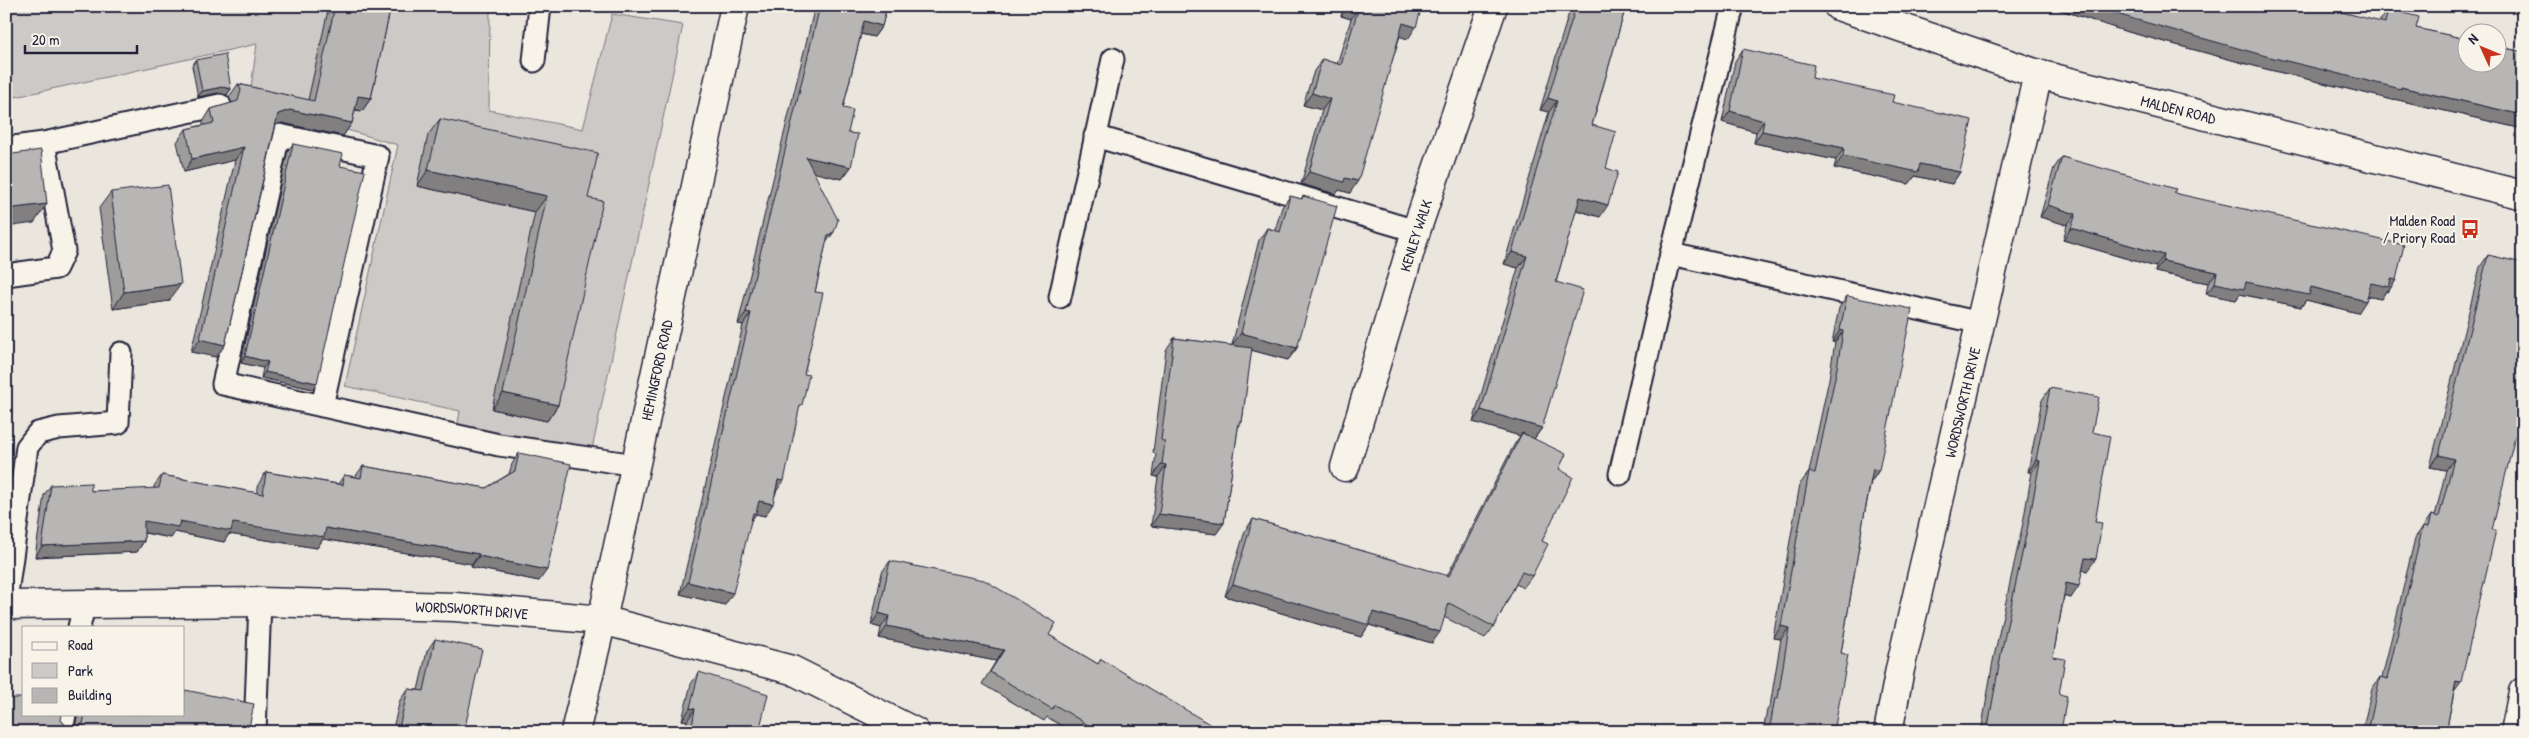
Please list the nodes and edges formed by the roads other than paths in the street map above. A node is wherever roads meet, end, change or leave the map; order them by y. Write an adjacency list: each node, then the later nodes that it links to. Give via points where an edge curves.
1 (540, 6): 7 (lane)
2 (735, 6): 21 (street, HEMINGFORD ROAD)
3 (1493, 6): 14 (street, KENLEY WALK)
4 (1733, 6): 15 (lane)
5 (1838, 6): 8 (street, MALDEN ROAD)
6 (1113, 59): 10 (lane)
7 (534, 61)
8 (2038, 74): 13 (street, MALDEN ROAD); 18 (street, WORDSWORTH DRIVE)
9 (220, 105): 11 (lane)
10 (1095, 136): 14 (lane); 17 (lane)
11 (44, 143): 12 (lane); 16 (lane, via 64,251 56,268)
12 (6, 148)
13 (2523, 194)
14 (1416, 231): 22 (street, KENLEY WALK)
15 (1671, 254): 18 (lane); 23 (lane)
16 (6, 275)
17 (1060, 297)
18 (1981, 322): 35 (street, WORDSWORTH DRIVE)
19 (121, 353): 24 (lane, via 118,424 59,428 38,434 26,447)
20 (322, 406): 20 (lane, via 223,384 279,135 378,156); 21 (lane, via 498,445)
21 (636, 465): 28 (street, HEMINGFORD ROAD)
22 (1345, 467)
23 (1620, 474)
24 (6, 601)
25 (260, 602): 27 (street, WORDSWORTH DRIVE); 28 (street, WORDSWORTH DRIVE, via 455,607); 32 (lane)
26 (6, 605): 27 (street, WORDSWORTH DRIVE)
27 (82, 615)
28 (602, 620): 33 (street, HEMINGFORD ROAD); 34 (street, WORDSWORTH DRIVE, via 792,670)
29 (2523, 692): 36 (street)
30 (65, 716): 31 (lane)
31 (62, 732)
32 (254, 732)
33 (575, 732)
34 (915, 732)
35 (1888, 732)
36 (2515, 732)

